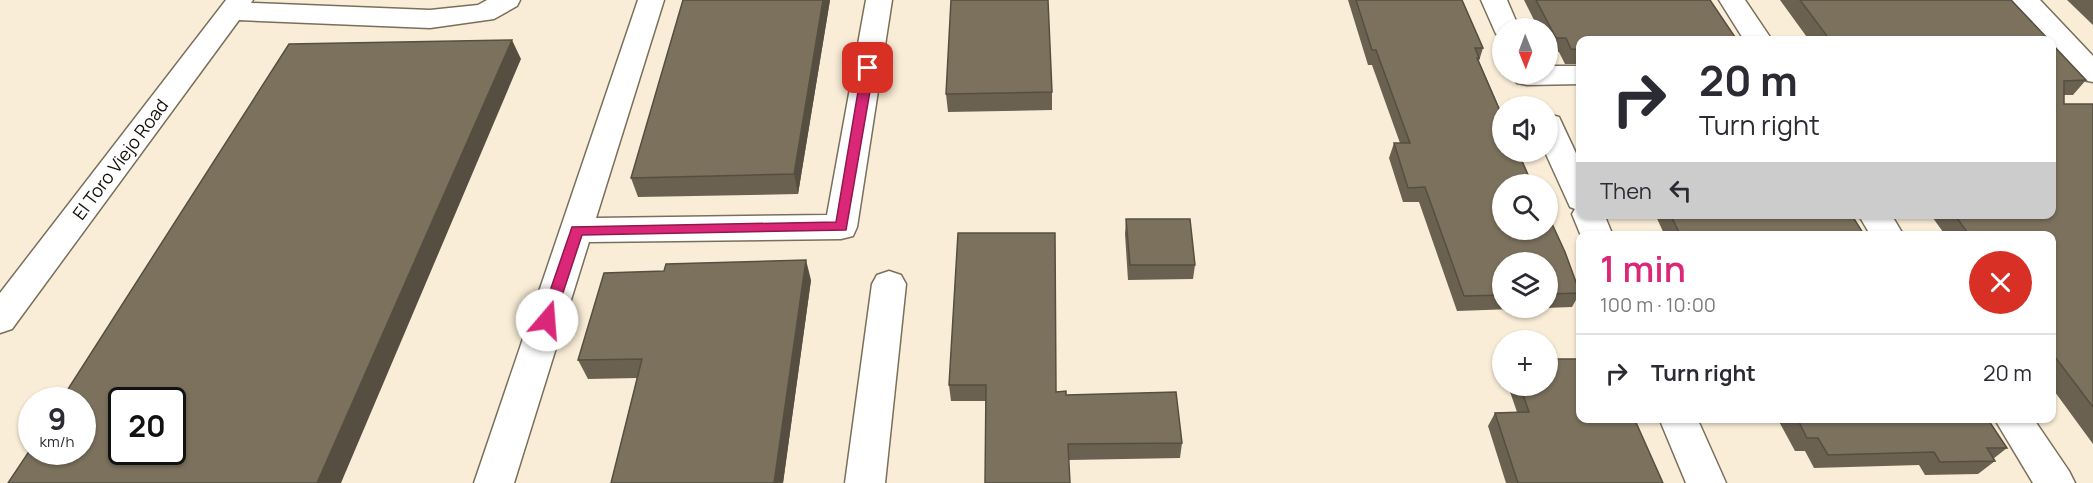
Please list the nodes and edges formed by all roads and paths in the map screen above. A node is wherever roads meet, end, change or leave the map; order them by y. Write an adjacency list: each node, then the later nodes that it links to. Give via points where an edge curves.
1 (507, 0): 8 (street, via 484,13 452,18)
2 (651, 0): 16 (street)
3 (879, 0): 16 (street, via 842,227)
4 (1494, 0): 9 (street)
5 (1732, 0): 10 (street)
6 (2025, 0): 11 (street)
7 (236, 5): 8 (street); 18 (street, El Toro Viejo Road)
8 (387, 9)
9 (1502, 18)
10 (1755, 36)
11 (2093, 73)
12 (1558, 75): 13 (street)
13 (1576, 75)
14 (1558, 147): 15 (street)
15 (1576, 188)
16 (576, 230): 22 (street)
17 (889, 284): 23 (street)
18 (11, 290): 19 (street, El Toro Viejo Road)
19 (0, 319)
20 (1680, 423): 24 (street)
21 (2015, 423): 25 (street)
22 (494, 483)
23 (865, 483)
24 (1706, 483)
25 (2055, 483)

